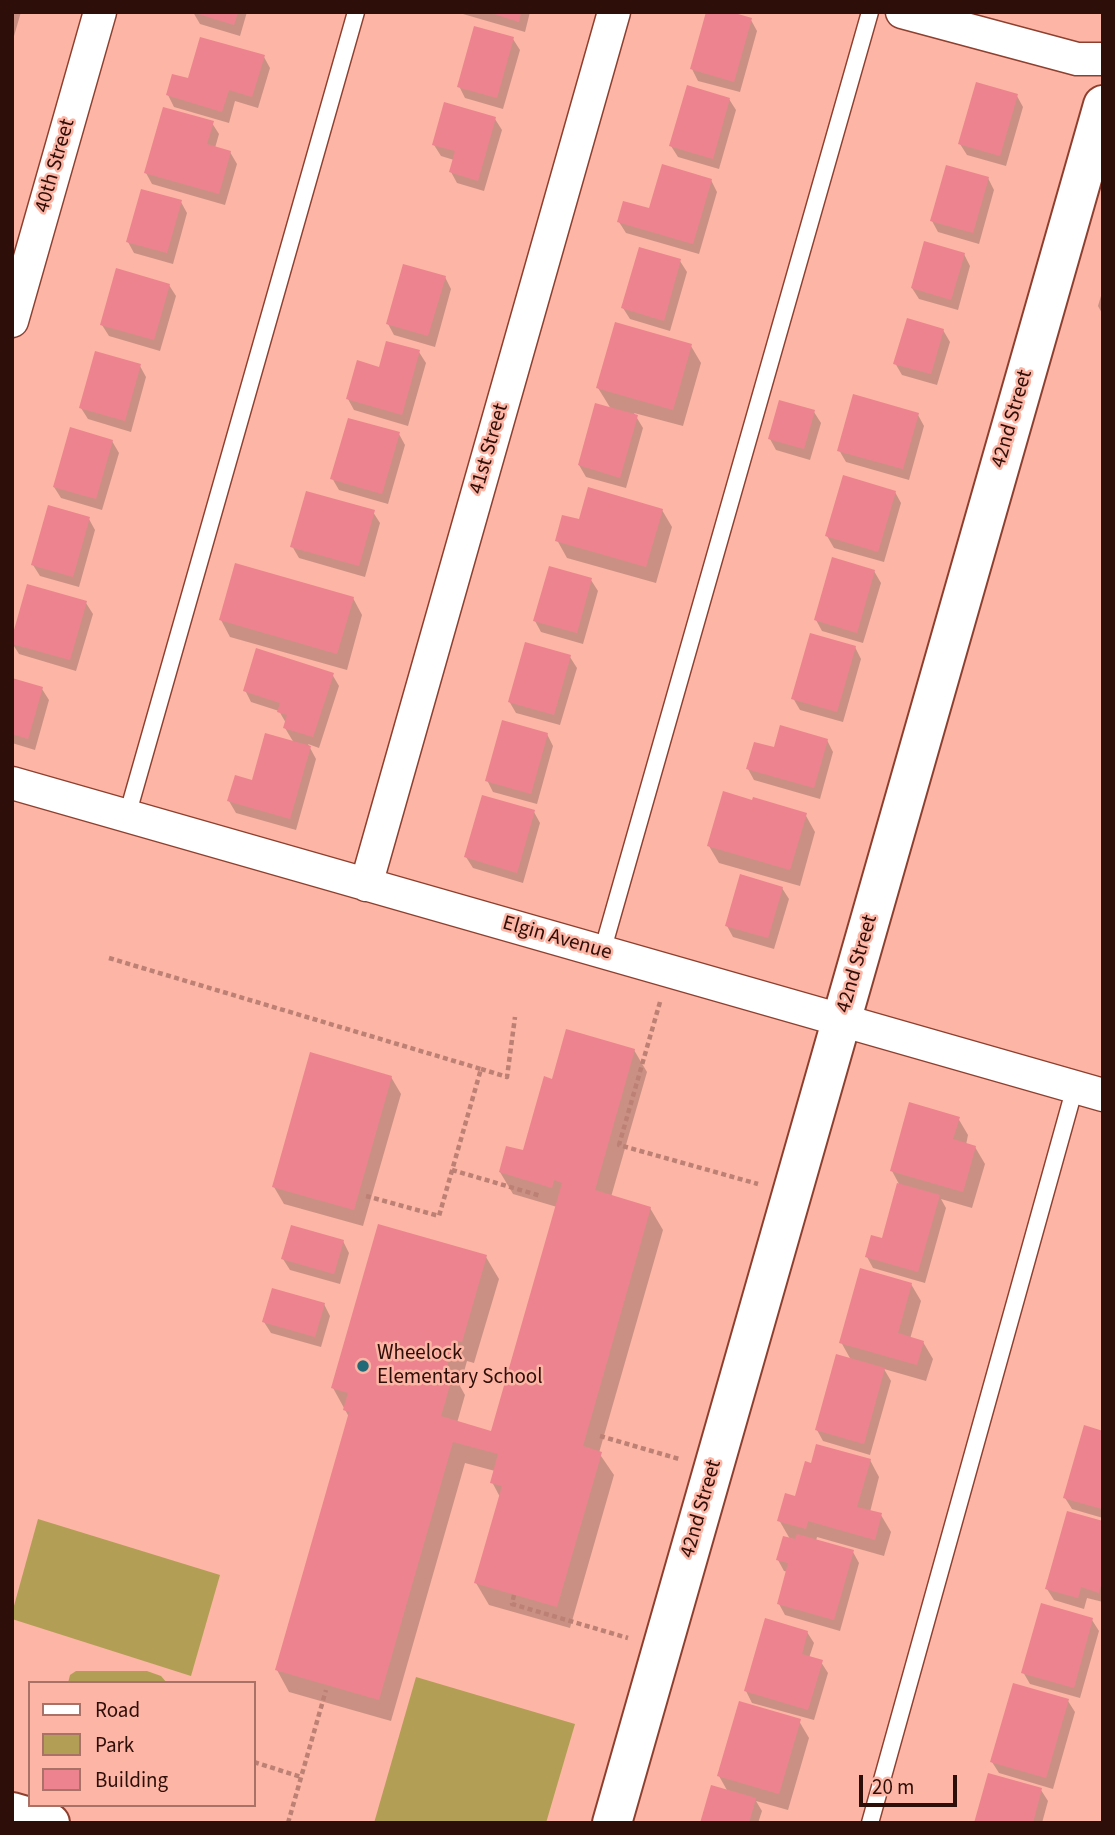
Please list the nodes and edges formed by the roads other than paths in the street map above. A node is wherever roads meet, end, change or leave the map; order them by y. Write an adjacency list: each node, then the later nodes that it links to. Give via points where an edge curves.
1 (100, 12): 8 (street, 40th Street)
2 (356, 12): 10 (lane)
3 (614, 12): 11 (street, 41st Street)
4 (870, 12): 12 (lane)
5 (902, 12): 6 (street, via 1077,59)
6 (1103, 59)
7 (1103, 105): 13 (street, 42nd Street)
8 (12, 321)
9 (12, 783): 10 (street, Elgin Avenue)
10 (127, 816): 11 (street, Elgin Avenue)
11 (366, 885): 12 (street, Elgin Avenue)
12 (602, 953): 13 (street, Elgin Avenue)
13 (842, 1021): 14 (street, Elgin Avenue); 17 (street, 42nd Street)
14 (1089, 1091): 18 (lane)
15 (12, 1812): 16 (street)
16 (50, 1823)
17 (612, 1823)
18 (870, 1823)

